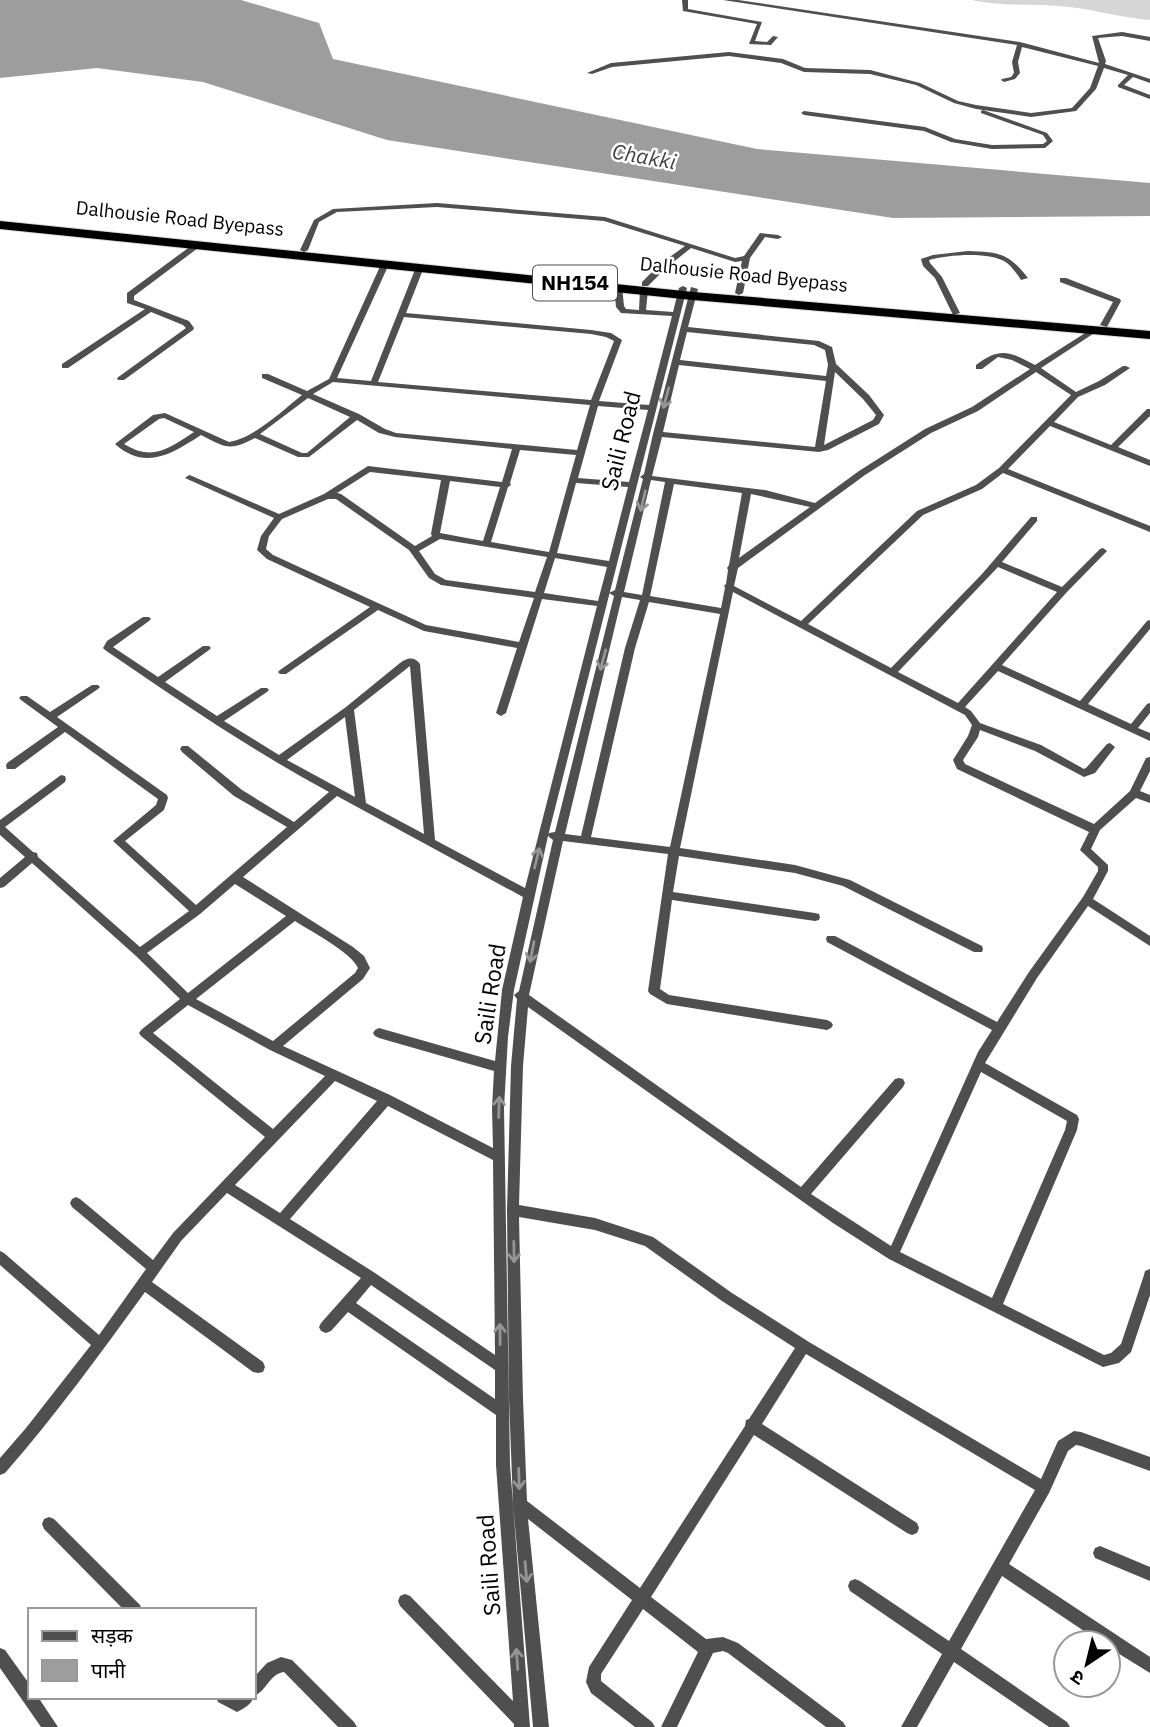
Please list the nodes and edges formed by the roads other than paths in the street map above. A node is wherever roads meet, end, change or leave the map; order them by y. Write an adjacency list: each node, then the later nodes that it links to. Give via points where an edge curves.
1 (685, 0): 3 (street, via 685,10 760,23 751,43 769,44)
2 (726, 0): 5 (street)
3 (775, 37)
4 (1150, 39): 6 (street, via 1122,34 1094,37)
5 (1020, 44): 6 (street); 9 (street, via 1017,73)
6 (1101, 65): 8 (street); 12 (street, via 1088,97 1067,112 1031,115)
7 (590, 73): 12 (street, via 630,62 729,54 783,61 804,70 870,72 918,84)
8 (1132, 75): 10 (street); 11 (street, via 1120,86)
9 (1004, 80)
10 (1150, 81)
11 (1150, 97)
12 (971, 106): 13 (street, via 1045,134 1050,141 1045,146 992,147 953,141 925,129)
13 (804, 113)
14 (0, 219): 19 (highway, Dalhousie Road Byepass / NH154)
15 (0, 225): 17 (highway, NH154)
16 (778, 237): 20 (street, via 762,235)
17 (198, 245): 21 (highway, NH154); 29 (street, via 130,295 130,301)
18 (691, 245): 19 (street, via 594,217 437,205 335,210 316,221); 20 (street, via 729,259); 26 (street)
19 (304, 250): 26 (highway, Dalhousie Road Byepass / NH154)
20 (746, 258): 28 (street)
21 (385, 264): 22 (highway, NH154); 47 (street)
22 (420, 267): 25 (highway, NH154); 33 (street)
23 (1024, 278): 31 (street, via 1000,258 959,254 925,259)
24 (1063, 280): 34 (street, via 1117,301)
25 (618, 287): 26 (highway, NH154); 30 (street, via 621,309)
26 (645, 287): 27 (highway, NH154); 30 (street)
27 (688, 292): 28 (highway, Dalhousie Road Byepass / NH154); 32 (street, Saili Road); 34 (highway, NH154); 35 (street)
28 (739, 293): 31 (highway, Dalhousie Road Byepass / NH154)
29 (149, 310): 40 (street); 45 (street, via 190,328)
30 (642, 313): 32 (street)
31 (956, 313): 34 (highway, Dalhousie Road Byepass / NH154)
32 (676, 314): 52 (street, Saili Road)
33 (403, 315): 48 (street); 51 (street, via 615,337 619,343)
34 (1098, 327): 36 (highway, Dalhousie Road Byepass / NH154); 37 (highway, NH154); 42 (street)
35 (685, 329): 38 (street); 39 (street, via 816,343 830,349)
36 (1150, 329)
37 (1150, 335)
38 (676, 362): 46 (street); 57 (street, one-way to 57)
39 (832, 365): 46 (street); 61 (street, via 880,415 876,422)
40 (65, 366)
41 (979, 367): 42 (street, via 999,355)
42 (1033, 368): 50 (street); 74 (street, via 975,409 882,460)
43 (1126, 368): 50 (street)
44 (265, 376): 49 (street)
45 (121, 378)
46 (830, 379): 61 (street)
47 (332, 380): 48 (street); 49 (street)
48 (374, 383): 51 (street)
49 (306, 394): 54 (street); 58 (street)
50 (1075, 395): 55 (street)
51 (594, 404): 52 (street); 62 (street)
52 (651, 408): 69 (street, Saili Road)
53 (1150, 411): 60 (street)
54 (356, 416): 58 (street, via 309,455); 59 (street, via 388,433)
55 (1049, 423): 60 (street); 64 (street)
56 (200, 432): 56 (street, via 161,415 119,444 159,457); 58 (street, via 234,445)
57 (657, 434): 61 (street); 67 (street)
58 (255, 435)
59 (517, 447): 62 (street); 71 (street)
60 (1114, 447): 63 (street)
61 (819, 450)
62 (580, 453): 68 (street)
63 (1150, 463)
64 (1002, 470): 77 (street); 97 (street, via 979,487 920,513)
65 (190, 478): 75 (street)
66 (446, 478): 71 (street); 73 (street, via 368,469); 78 (street)
67 (648, 478): 69 (street); 70 (street); 89 (street, one-way to 89)
68 (574, 480): 69 (street); 82 (street)
69 (633, 480): 84 (street, Saili Road)
70 (670, 481): 72 (street); 91 (street)
71 (507, 485): 79 (street)
72 (747, 491): 74 (street); 85 (street)
73 (327, 496): 75 (street); 80 (street, via 342,499)
74 (817, 506): 85 (street)
75 (279, 517): 93 (street, via 265,536 262,553)
76 (1034, 519): 83 (street)
77 (1150, 529)
78 (438, 536): 79 (street); 80 (street)
79 (486, 544): 82 (street)
80 (414, 550): 90 (street, via 432,576 444,583)
81 (1103, 551): 87 (street)
82 (552, 555): 84 (street); 90 (street)
83 (996, 563): 87 (street); 102 (street)
84 (613, 565): 88 (street, Saili Road)
85 (731, 568): 86 (street)
86 (728, 586): 94 (street); 97 (street)
87 (1063, 591): 100 (street)
88 (605, 592): 89 (street); 92 (street, Saili Road)
89 (621, 594): 91 (street); 132 (street, one-way to 132)
90 (539, 597): 92 (street); 98 (street)
91 (645, 600): 94 (street); 133 (street)
92 (602, 604): 131 (street, Saili Road)
93 (376, 607): 98 (street, via 439,633); 101 (street)
94 (725, 612): 135 (street)
95 (146, 619): 103 (street, via 107,646)
96 (1150, 623): 107 (street)
97 (801, 626): 102 (street)
98 (523, 646): 111 (street)
99 (206, 648): 103 (street)
100 (996, 666): 107 (street); 109 (street)
101 (283, 672)
102 (892, 673): 109 (street)
103 (159, 681): 113 (street)
104 (95, 687): 112 (street)
105 (264, 690): 113 (street)
106 (24, 698): 112 (street)
107 (1081, 706): 116 (street)
108 (1150, 706): 116 (street)
109 (958, 708): 114 (street)
110 (349, 709): 120 (street); 127 (street); 134 (street, via 402,665 415,664)
111 (501, 713)
112 (49, 717): 115 (street)
113 (217, 721): 120 (street)
114 (977, 725): 118 (street, via 1038,748 1084,773); 130 (street, via 958,760 961,766)
115 (64, 728): 122 (street); 142 (street, via 163,798 160,807 118,841)
116 (1132, 729): 117 (street)
117 (1150, 737)
118 (1110, 747)
119 (185, 749): 129 (street, via 238,793)
120 (279, 760): 124 (street)
121 (1150, 761): 125 (street)
122 (11, 766)
123 (61, 779): 128 (street)
124 (337, 791): 127 (street); 129 (street)
125 (1134, 793): 126 (street); 130 (street)
126 (1150, 799)
127 (361, 805): 134 (street)
128 (0, 827): 136 (street)
129 (295, 827): 137 (street)
130 (1096, 828): 141 (street, via 1086,850 1104,867)
131 (543, 835): 132 (street); 139 (street, Saili Road, one-way to 131)
132 (559, 836): 133 (street); 150 (street, one-way to 150)
133 (585, 839): 135 (street)
134 (430, 841): 139 (street)
135 (674, 851): 140 (street); 147 (street, via 827,876)
136 (33, 856): 138 (street); 148 (street)
137 (235, 878): 142 (street); 143 (street)
138 (0, 884)
139 (529, 895): 149 (street, Saili Road)
140 (667, 895): 144 (street); 152 (street, via 654,991 658,996)
141 (1087, 900): 146 (street); 153 (street)
142 (196, 911): 148 (street)
143 (292, 917): 151 (street); 155 (street, via 349,950 364,968)
144 (815, 917)
145 (831, 939): 153 (street)
146 (1150, 942)
147 (978, 949)
148 (140, 953): 151 (street)
149 (508, 990): 150 (street); 157 (street, Saili Road)
150 (523, 996): 164 (street); 166 (street)
151 (187, 999): 155 (street); 161 (street, via 145,1033)
152 (827, 1025)
153 (1000, 1029): 156 (street)
154 (379, 1033): 157 (street)
155 (274, 1047): 158 (street)
156 (978, 1065): 168 (street); 175 (street, via 1073,1119)
157 (501, 1068): 162 (street, Saili Road, one-way to 157)
158 (333, 1075): 160 (street); 161 (street)
159 (899, 1083): 164 (street)
160 (386, 1099): 162 (street); 167 (street)
161 (273, 1136): 163 (street)
162 (499, 1157): 179 (street, Saili Road, one-way to 162)
163 (227, 1186): 167 (street); 170 (street)
164 (803, 1194): 168 (street)
165 (76, 1203): 170 (street)
166 (513, 1210): 178 (street, via 595,1224 649,1241); 186 (street, one-way to 186)
167 (282, 1220): 172 (street)
168 (893, 1255): 175 (street)
169 (0, 1257): 177 (street)
170 (154, 1268): 173 (street)
171 (1150, 1275): 175 (street, via 1126,1348 1114,1359 1102,1361)
172 (370, 1277): 174 (street); 179 (street)
173 (145, 1285): 177 (street); 180 (street)
174 (347, 1304): 176 (street); 181 (street)
175 (995, 1307)
176 (326, 1327)
177 (100, 1344): 184 (street)
178 (804, 1346): 182 (street); 185 (street)
179 (500, 1366): 181 (street, Saili Road)
180 (258, 1367)
181 (501, 1411): 205 (street, Saili Road, one-way to 181)
182 (751, 1425): 188 (street); 193 (street)
183 (1150, 1464): 185 (street, via 1074,1438 1063,1446)
184 (0, 1468)
185 (1044, 1488): 190 (street)
186 (520, 1504): 193 (street); 208 (street, one-way to 208)
187 (49, 1524): 195 (street)
188 (912, 1528)
189 (1100, 1553): 191 (street)
190 (1000, 1566): 197 (street); 199 (street)
191 (1150, 1574)
192 (855, 1586): 197 (street)
193 (639, 1598): 196 (street); 209 (street, via 592,1678 596,1688)
194 (405, 1601): 205 (street)
195 (133, 1608)
196 (708, 1648): 210 (street); 211 (street, via 723,1644 733,1648)
197 (952, 1651): 212 (street); 213 (street)
198 (0, 1655): 201 (street)
199 (1150, 1666)
200 (256, 1686): 207 (street, via 271,1667 286,1665)
201 (28, 1695)
202 (31, 1699): 206 (street)
203 (227, 1699): 204 (street, via 237,1704)
204 (244, 1699)
205 (522, 1724)
206 (50, 1727)
207 (349, 1727)
208 (541, 1727)
209 (648, 1727)
210 (669, 1727)
211 (838, 1727)
212 (909, 1727)
213 (1062, 1727)

